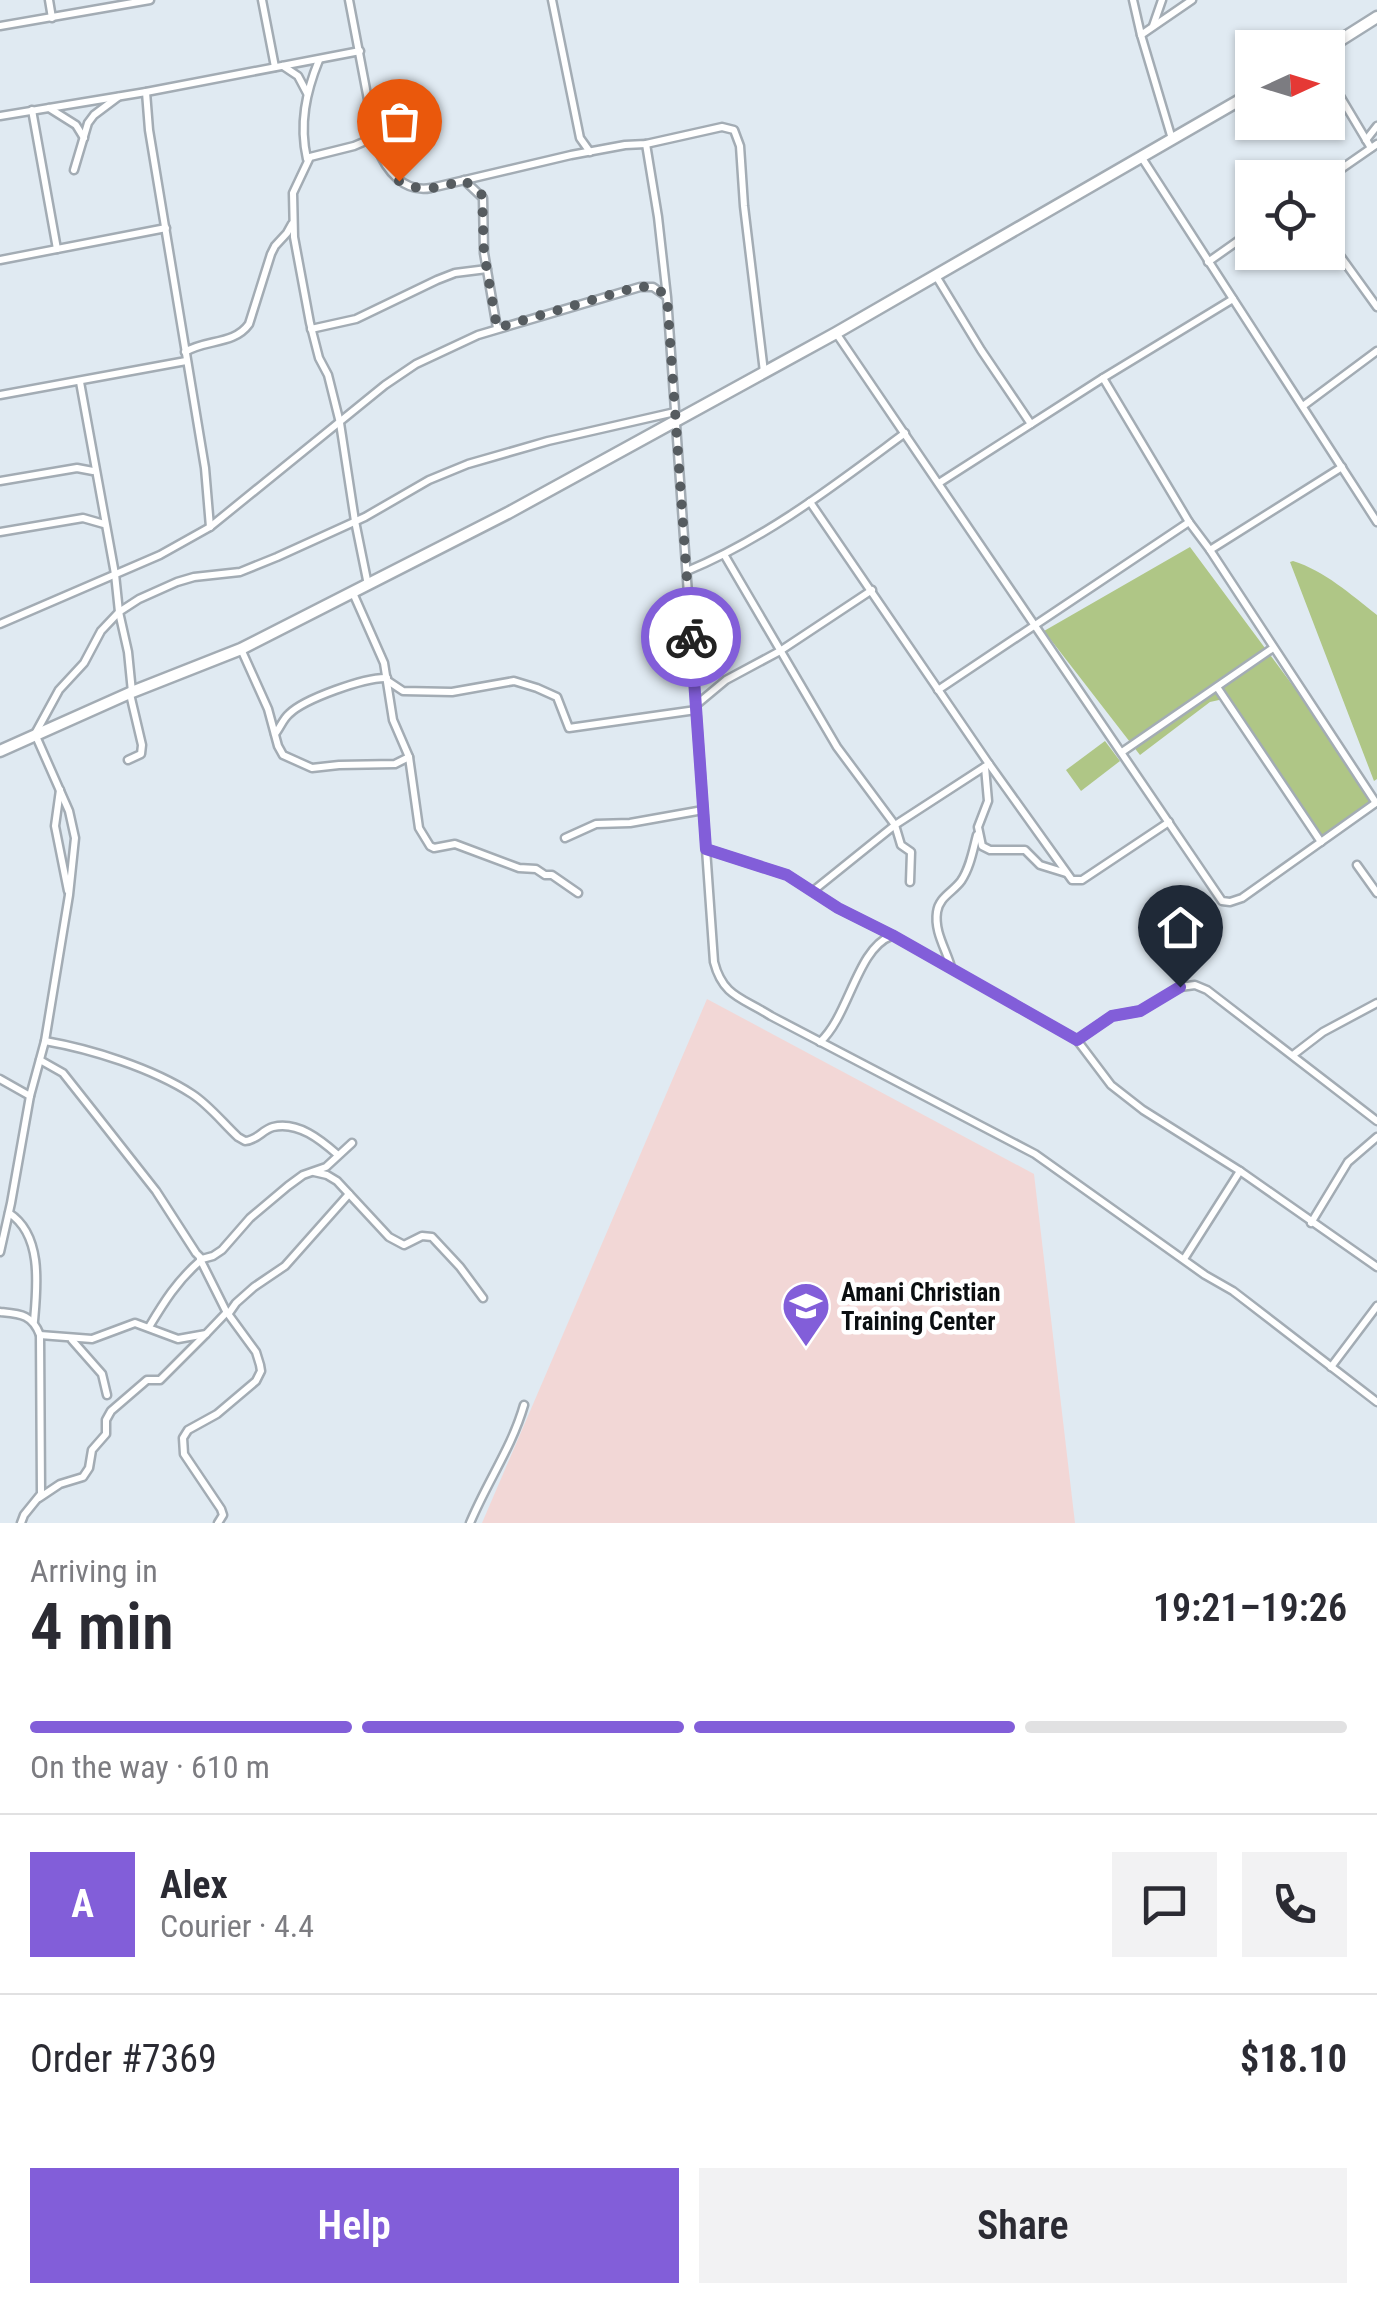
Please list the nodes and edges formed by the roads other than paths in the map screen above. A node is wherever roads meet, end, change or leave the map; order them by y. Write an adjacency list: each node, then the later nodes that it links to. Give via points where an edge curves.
1 (49, 0): 10 (street)
2 (150, 0): 10 (street)
3 (262, 0): 17 (street)
4 (349, 0): 15 (street)
5 (552, 0): 29 (street)
6 (1133, 0): 13 (street)
7 (1162, 0): 12 (street)
8 (1192, 0): 12 (street)
9 (1377, 17): 14 (street)
10 (52, 19): 11 (street)
11 (0, 26)
12 (1153, 27): 13 (street)
13 (1141, 35): 30 (street)
14 (1345, 37)
15 (360, 51): 16 (street); 27 (street)
16 (320, 58): 17 (street); 19 (street)
17 (279, 66): 18 (street); 19 (street, via 298,76)
18 (146, 92): 20 (street); 41 (street)
19 (307, 92): 36 (street)
20 (119, 96): 23 (street); 28 (street, via 91,118)
21 (1235, 103): 30 (street)
22 (1345, 103): 32 (street)
23 (48, 108): 24 (street); 28 (street)
24 (32, 110): 25 (street); 43 (street)
25 (0, 116)
26 (1377, 126): 32 (street)
27 (375, 137): 36 (street); 39 (street, via 384,161 406,185 424,190)
28 (84, 138): 38 (street)
29 (580, 140): 33 (street); 34 (street)
30 (1172, 140): 35 (street)
31 (646, 144): 33 (street); 49 (street); 57 (street, via 722,127 738,135)
32 (1371, 144): 37 (street)
33 (590, 152): 34 (street)
34 (570, 155): 39 (street)
35 (1142, 158): 45 (street); 48 (street)
36 (307, 161): 40 (street, via 293,192)
37 (1345, 165)
38 (74, 170)
39 (464, 180): 47 (street, via 483,198)
40 (293, 223): 53 (street); 56 (street, via 271,254 244,330 197,345)
41 (166, 228): 43 (street); 56 (street)
42 (1235, 243): 45 (street)
43 (58, 249): 44 (street)
44 (0, 260)
45 (1208, 262): 50 (street)
46 (1345, 263): 51 (street)
47 (487, 268): 52 (street); 53 (street, via 436,280 356,320)
48 (936, 275): 54 (street); 64 (street)
49 (667, 297): 52 (street, via 640,286); 62 (street)
50 (1233, 299): 58 (street); 61 (street)
51 (1377, 307)
52 (497, 328): 63 (street, via 402,372)
53 (311, 329): 63 (street)
54 (836, 334): 57 (street); 65 (street)
55 (1377, 351): 61 (street)
56 (185, 357): 59 (street); 77 (street)
57 (764, 373): 62 (street)
58 (1103, 378): 64 (street); 74 (street)
59 (80, 382): 60 (street); 67 (street)
60 (0, 395)
61 (1303, 406): 66 (street)
62 (676, 417): 73 (street, via 468,464); 81 (street); 83 (street)
63 (340, 422): 73 (street); 77 (street)
64 (1031, 424): 69 (street)
65 (905, 433): 69 (street); 71 (street)
66 (1342, 467): 72 (street); 79 (street)
67 (94, 472): 68 (street, via 78,468); 76 (street)
68 (0, 481)
69 (939, 483): 88 (street)
70 (1377, 495): 72 (street)
71 (810, 502): 80 (street); 84 (street)
72 (1365, 504): 75 (street)
73 (355, 521): 83 (street); 86 (street, via 240,572 166,586)
74 (1189, 522): 79 (street); 88 (street)
75 (1377, 522)
76 (105, 524): 78 (street, via 82,518); 82 (street)
77 (210, 527): 82 (street)
78 (0, 532)
79 (1210, 550): 89 (street)
80 (725, 556): 81 (street); 91 (street)
81 (687, 571): 96 (street)
82 (115, 574): 86 (street); 87 (street)
83 (368, 586): 85 (street)
84 (872, 590): 91 (street); 94 (street)
85 (353, 593): 90 (street); 92 (street)
86 (120, 612): 95 (street); 97 (street, via 59,690)
87 (0, 624)
88 (1035, 624): 94 (street); 100 (street)
89 (1274, 648): 93 (street); 105 (street)
90 (241, 649): 95 (street); 98 (street)
91 (780, 651): 96 (street, via 726,680); 108 (street, via 837,747)
92 (387, 680): 96 (street, via 404,692 519,682 557,697 569,728); 98 (street, via 363,680 294,710); 101 (street, via 393,720)
93 (1217, 688): 100 (street); 111 (street)
94 (938, 690): 103 (street)
95 (131, 692): 97 (street); 102 (street, via 142,754)
96 (695, 708): 106 (street)
97 (36, 734): 99 (street); 104 (street)
98 (275, 734): 101 (street, via 283,755 308,767 377,766)
99 (0, 751)
100 (1122, 752): 107 (street)
101 (410, 757): 117 (street, via 419,828 430,846 455,844 536,869)
102 (128, 760)
103 (987, 765): 108 (street); 109 (street, via 988,801); 114 (street)
104 (60, 789): 119 (street, via 55,826); 119 (street, via 75,838)
105 (1376, 803): 111 (street)
106 (703, 810): 110 (street, via 596,824); 112 (street)
107 (1169, 822): 111 (street, via 1225,902 1242,898); 114 (street, via 1082,880)
108 (895, 826): 115 (street, via 910,852); 116 (street)
109 (978, 832): 114 (street, via 985,849 1025,850 1040,865); 121 (street, via 966,873 936,912)
110 (565, 838)
111 (1322, 842)
112 (706, 849): 116 (street, via 773,869); 125 (street, via 720,981)
113 (1357, 866): 118 (street)
114 (1067, 873)
115 (910, 882)
116 (813, 891): 120 (street)
117 (578, 893)
118 (1377, 893)
119 (69, 895): 123 (street)
120 (892, 935): 121 (street); 125 (street, via 876,944)
121 (952, 968): 124 (street)
122 (1377, 1003): 126 (street)
123 (44, 1040): 127 (street); 133 (street, via 151,1072 191,1093 245,1141 286,1127 311,1134)
124 (1077, 1040): 126 (street, via 1116,1014 1140,1011 1195,985); 134 (street, via 1111,1085)
125 (820, 1042): 140 (street, via 1035,1154)
126 (1293, 1055): 130 (street)
127 (40, 1060): 129 (street); 141 (street, via 63,1073 98,1116)
128 (0, 1080): 129 (street)
129 (30, 1096): 137 (street)
130 (1377, 1121)
131 (1377, 1138): 138 (street, via 1348,1162)
132 (352, 1142): 133 (street)
133 (338, 1155): 135 (street)
134 (1240, 1171): 138 (street); 140 (street)
135 (313, 1172): 136 (street, via 328,1175); 141 (street, via 279,1193 217,1254)
136 (350, 1194): 143 (street, via 402,1244 432,1237); 146 (street, via 285,1266)
137 (10, 1213): 139 (street); 147 (street, via 27,1230 34,1257)
138 (1311, 1223): 142 (street)
139 (0, 1252)
140 (1184, 1259): 152 (street)
141 (200, 1260): 146 (street); 148 (street)
142 (1377, 1268)
143 (483, 1298)
144 (1377, 1306): 152 (street)
145 (0, 1312): 147 (street)
146 (227, 1313): 149 (street); 158 (street, via 256,1352 259,1376 188,1430 182,1446 220,1506)
147 (34, 1322): 150 (street)
148 (148, 1327): 149 (street, via 178,1339); 151 (street, via 132,1323 98,1338)
149 (206, 1334): 156 (street, via 160,1380 143,1383 111,1411 83,1477)
150 (40, 1335): 151 (street); 156 (street)
151 (72, 1339): 153 (street, via 102,1374)
152 (1331, 1367): 154 (street)
153 (106, 1395)
154 (1377, 1402)
155 (524, 1405): 159 (street)
156 (39, 1498): 157 (street)
157 (20, 1523)
158 (218, 1523)
159 (470, 1523)

